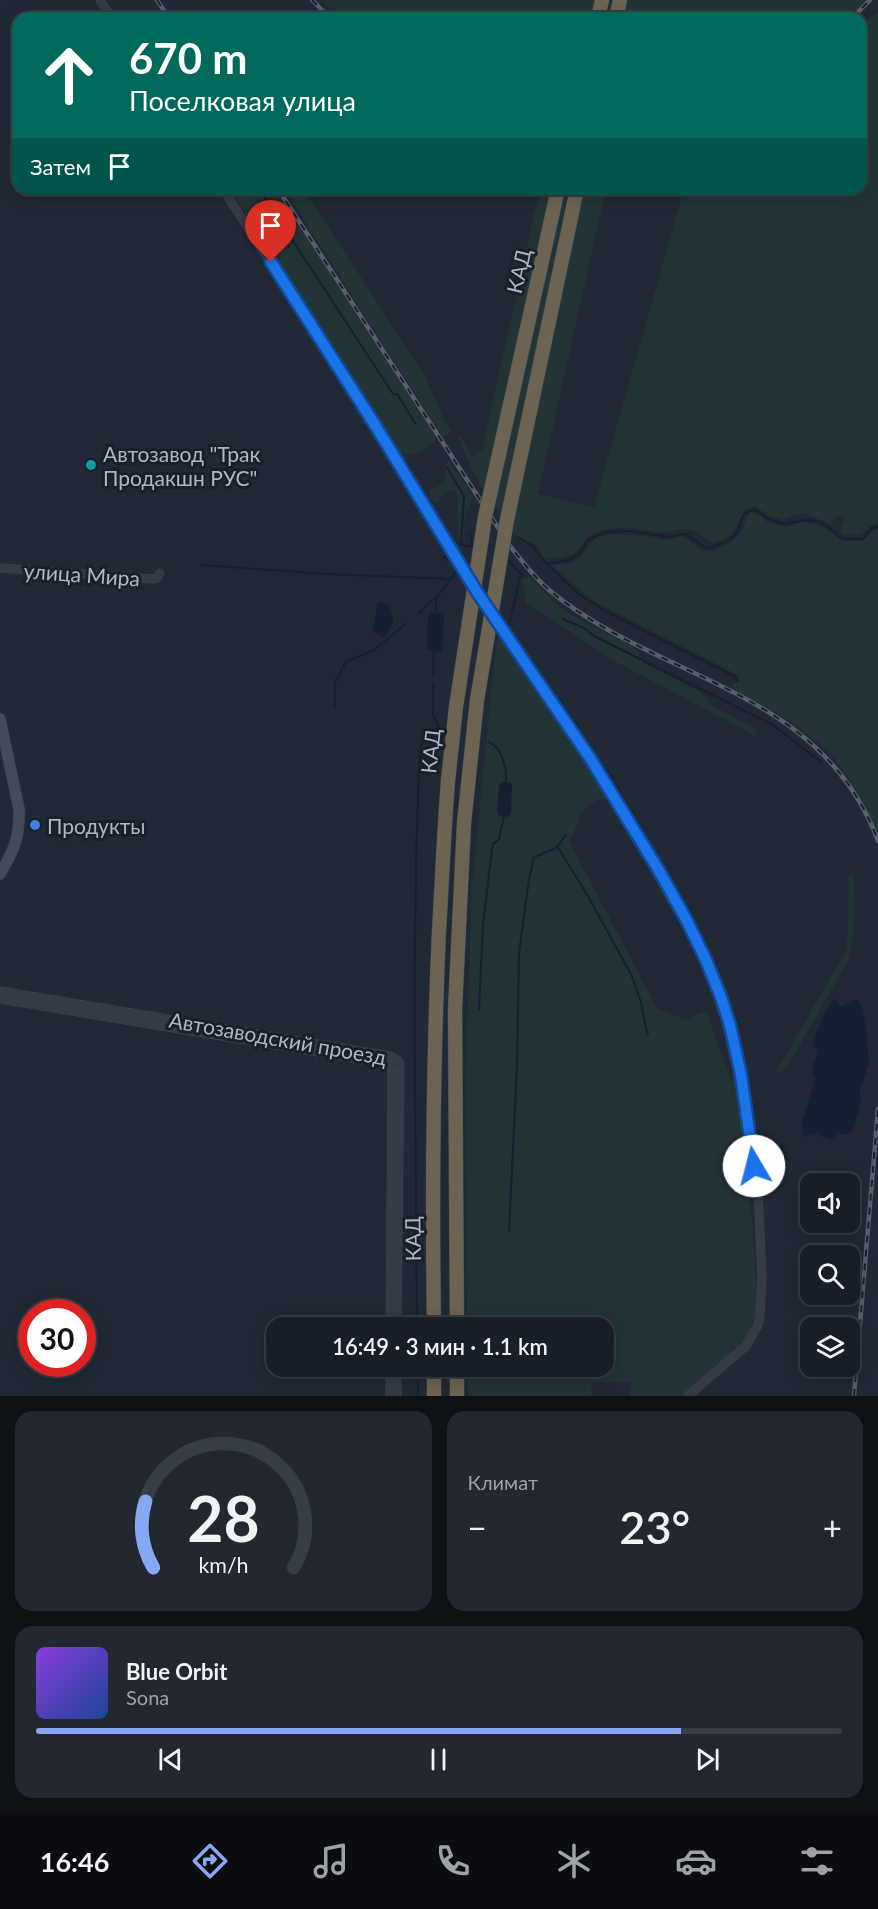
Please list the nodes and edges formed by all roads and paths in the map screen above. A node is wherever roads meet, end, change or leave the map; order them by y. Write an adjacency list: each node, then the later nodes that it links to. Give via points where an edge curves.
1 (227, 195): 22 (street, via 477,592 590,758 686,919 721,997 741,1075 758,1188 760,1316 746,1346)
2 (557, 195): 12 (highway, КАД, bridge, via 485,517 456,707 445,821 435,1019)
3 (576, 195): 13 (highway, КАД, bridge, via 507,520 477,700 464,824 455,1010)
4 (0, 568): 5 (street, улица Мира, via 152,579)
5 (160, 573)
6 (0, 719): 7 (street, via 20,824 12,854)
7 (0, 874)
8 (0, 992): 11 (street, Автозаводский проезд, via 398,1060)
9 (0, 999): 10 (street, Автозаводский проезд, via 388,1064 392,1071)
10 (390, 1317)
11 (397, 1317)
12 (434, 1317)
13 (457, 1317)
14 (390, 1377): 18 (street)
15 (397, 1377): 19 (street)
16 (434, 1377): 20 (highway)
17 (457, 1377): 21 (highway)
18 (390, 1396)
19 (397, 1396)
20 (434, 1396)
21 (457, 1396)
22 (688, 1396)

